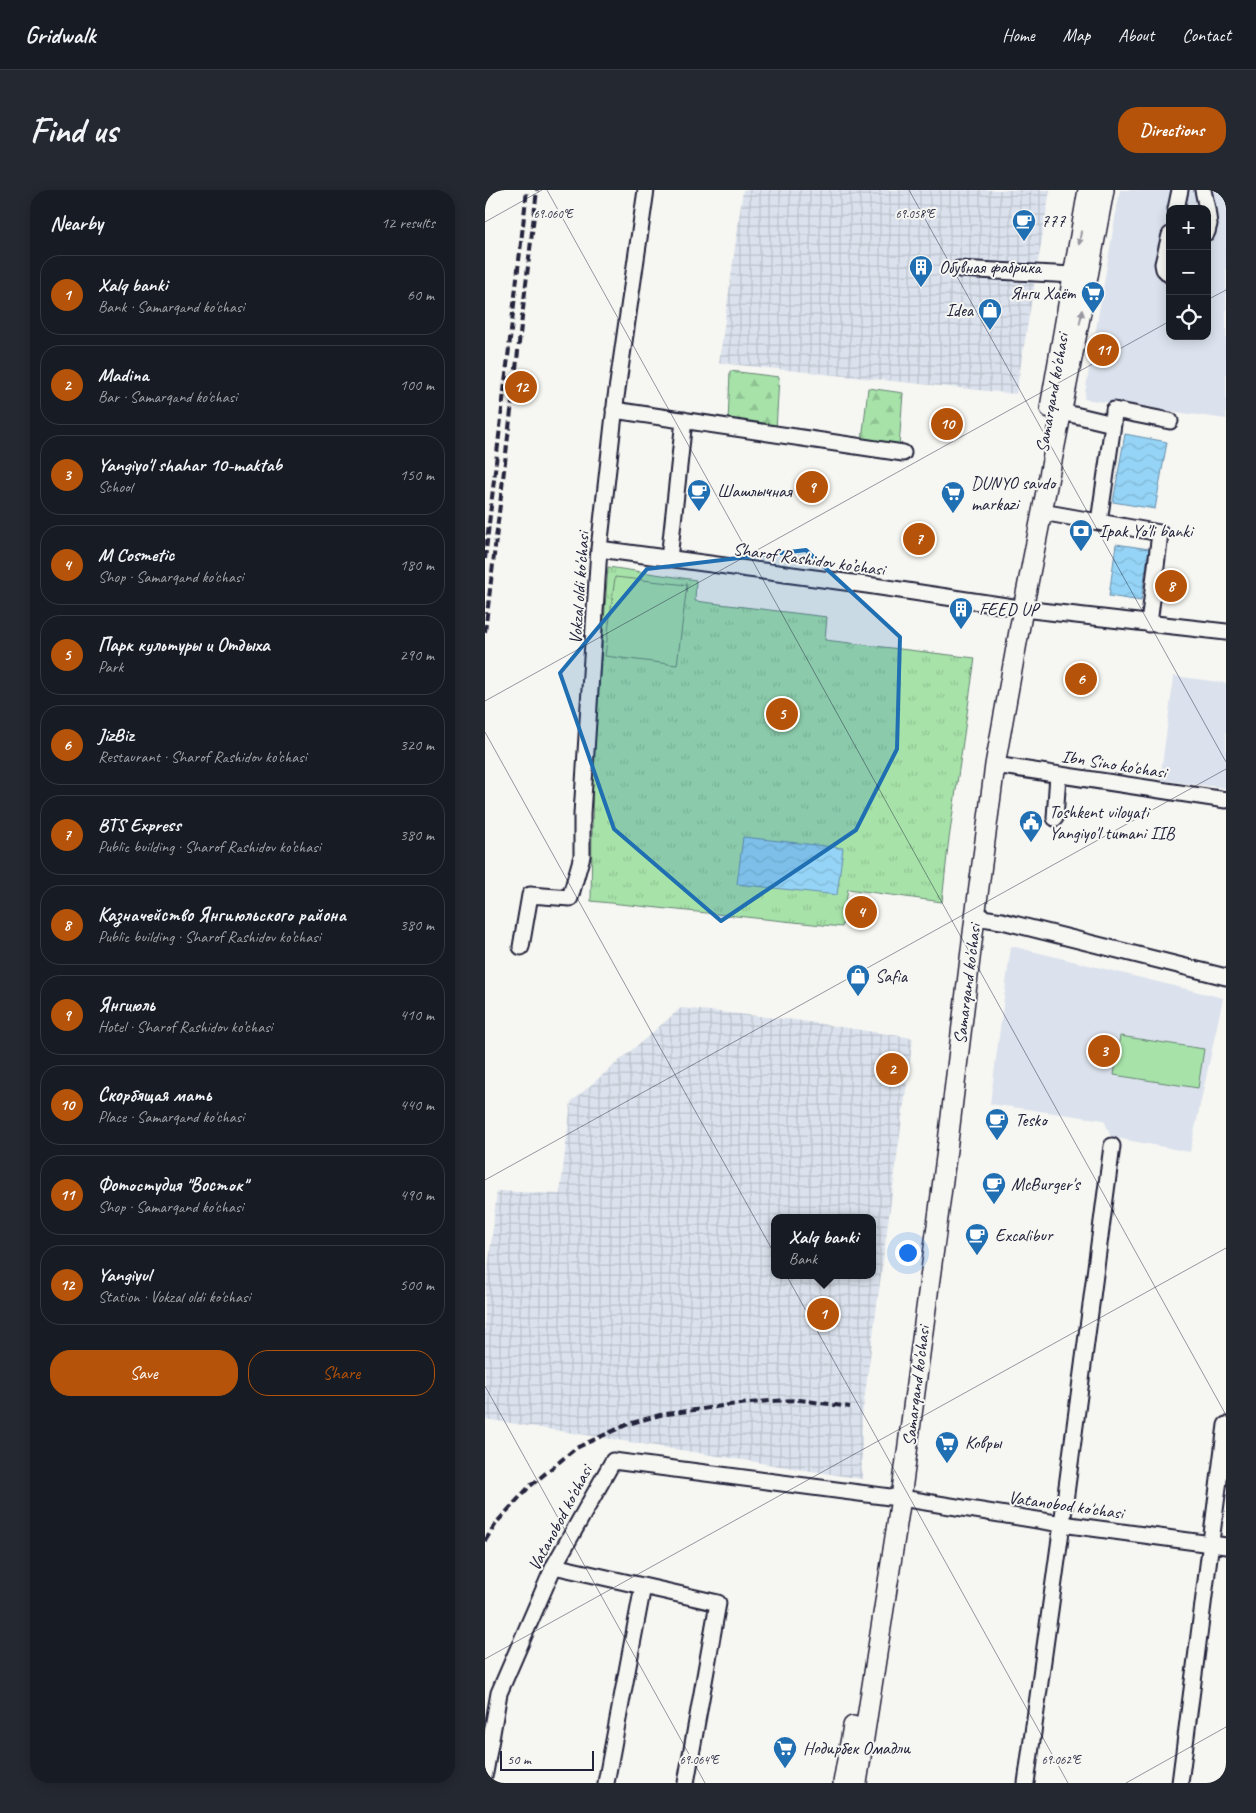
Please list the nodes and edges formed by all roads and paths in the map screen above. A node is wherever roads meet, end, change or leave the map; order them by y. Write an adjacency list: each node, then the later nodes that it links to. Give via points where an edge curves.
1 (646, 190): 12 (street, Vokzal oldi ko'chasi)
2 (1087, 190): 11 (main road, Samarqand ko'chasi, one-way to 11)
3 (1104, 190): 13 (main road, Samarqand ko'chasi, one-way to 3)
4 (1180, 190): 6 (street)
5 (1203, 190): 7 (street)
6 (1177, 205)
7 (1206, 205)
8 (1166, 252): 10 (street, via 1163,264)
9 (959, 269): 11 (street)
10 (1166, 271)
11 (1074, 275): 22 (main road, Samarqand ko'chasi)
12 (614, 410): 14 (street); 20 (street, Vokzal oldi ko'chasi)
13 (1062, 412): 16 (street); 18 (main road, Samarqand ko'chasi)
14 (684, 420): 17 (street); 21 (street)
15 (1170, 421): 16 (street, via 1114,410)
16 (1113, 424): 19 (street)
17 (903, 453)
18 (1042, 512): 19 (street); 22 (main road, Samarqand ko'chasi)
19 (1099, 522): 23 (street, via 1160,533)
20 (599, 549): 21 (street, Sharof Rashidov ko’chasi); 30 (street, Vokzal oldi ko'chasi, via 582,856 570,898 530,895)
21 (669, 559): 22 (street, Sharof Rashidov ko’chasi)
22 (1018, 608): 23 (street, Sharof Rashidov ko’chasi); 25 (main road, Samarqand ko'chasi); 29 (main road, Samarqand ko'chasi, via 986,769)
23 (1149, 624): 24 (street, Sharof Rashidov ko’chasi)
24 (1226, 632)
25 (995, 765): 26 (street, Ibn Sino ko'chasi); 29 (main road, Samarqand ko'chasi)
26 (1058, 774): 27 (street, Ibn Sino ko'chasi); 28 (street)
27 (1226, 800)
28 (1055, 818)
29 (969, 916): 31 (street, via 1001,921); 34 (main road, Samarqand ko'chasi, via 946,1152)
30 (521, 947)
31 (1226, 977)
32 (1112, 1146): 35 (street)
33 (1226, 1425): 36 (street)
34 (896, 1498): 35 (street, Vatanobod ko'chasi); 38 (street, Vatanobod ko'chasi, via 613,1461); 43 (main road, Samarqand ko'chasi); 44 (main road, Samarqand ko'chasi)
35 (1063, 1524): 36 (street, Vatanobod ko'chasi); 45 (street)
36 (1209, 1544): 37 (street, Vatanobod ko'chasi); 46 (street)
37 (1226, 1546)
38 (554, 1566): 39 (street); 40 (street, Vatanobod ko'chasi, via 499,1693)
39 (643, 1586): 41 (street); 42 (street, via 718,1602)
40 (485, 1772)
41 (605, 1783)
42 (686, 1783)
43 (843, 1783)
44 (857, 1783)
45 (1026, 1783)
46 (1180, 1783)

